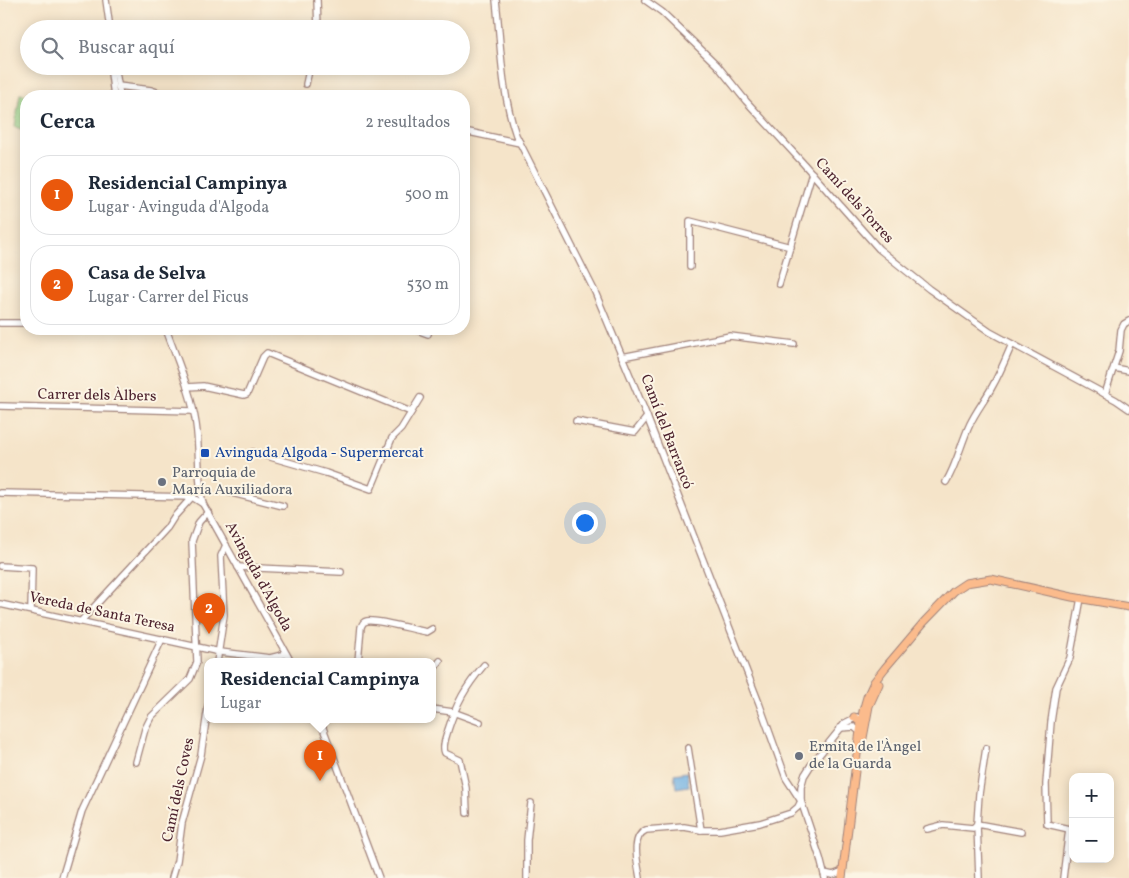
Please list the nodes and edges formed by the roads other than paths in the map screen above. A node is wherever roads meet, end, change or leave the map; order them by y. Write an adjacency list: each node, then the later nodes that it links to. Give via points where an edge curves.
1 (106, 0): 5 (street)
2 (317, 0): 6 (street)
3 (496, 0): 16 (street, Camí del Barrancó, via 508,107)
4 (645, 0): 17 (street, Camí dels Torres, via 717,65)
5 (109, 20)
6 (318, 20)
7 (111, 75): 12 (street)
8 (116, 75): 11 (street)
9 (308, 75): 10 (street)
10 (306, 84)
11 (118, 86): 13 (street); 14 (street)
12 (113, 90)
13 (119, 90)
14 (151, 90)
15 (470, 132): 16 (street)
16 (520, 143): 27 (street, Camí del Barrancó, via 595,292)
17 (812, 173): 18 (street); 26 (street, Camí dels Torres, via 879,249 929,290)
18 (790, 247): 19 (street, via 690,221); 20 (street)
19 (690, 267)
20 (780, 284)
21 (1129, 321): 28 (street, via 1121,330)
22 (0, 323): 23 (street)
23 (20, 323)
24 (168, 335): 30 (street, Avinguda d'Algoda)
25 (794, 344): 27 (street, via 730,336)
26 (1012, 344): 31 (street, Camí dels Torres); 40 (street, via 1000,373 969,426)
27 (622, 357): 37 (street, Camí del Barrancó)
28 (1114, 368): 29 (street); 31 (street)
29 (1129, 371)
30 (187, 387): 35 (street, Avinguda d'Algoda); 36 (street, via 203,386 247,394 262,357 267,353)
31 (1105, 394): 34 (street, Camí dels Torres)
32 (420, 398): 36 (street)
33 (0, 406): 35 (street, Carrer dels Àlbers)
34 (1129, 409)
35 (194, 411): 41 (street, Avinguda d'Algoda)
36 (411, 412): 39 (street, via 392,438 371,489)
37 (647, 417): 38 (street, via 635,432); 85 (street, Camí del Barrancó, via 786,778)
38 (576, 421)
39 (253, 452)
40 (946, 482)
41 (200, 488): 44 (street); 45 (street, Avinguda d'Algoda)
42 (224, 491): 46 (street)
43 (0, 493): 44 (street)
44 (192, 498): 45 (street); 56 (street)
45 (203, 504): 47 (street, Avinguda d'Algoda)
46 (283, 506)
47 (208, 512): 48 (street, Avinguda d'Algoda); 59 (street, via 198,522 192,541)
48 (226, 545): 50 (street, Avinguda d'Algoda); 60 (street, via 221,556 224,615)
49 (0, 566): 55 (street, via 32,568)
50 (238, 567): 51 (street); 61 (street, Avinguda d'Algoda)
51 (341, 572)
52 (1080, 598): 54 (main road); 68 (main road, via 991,579 966,583 930,616); 100 (street, via 1070,658 1056,688 1046,784 1047,824 1069,829)
53 (0, 604): 55 (street, Vereda de Santa Teresa)
54 (1129, 607)
55 (31, 610): 56 (street, Vereda de Santa Teresa)
56 (80, 621): 58 (street, Vereda de Santa Teresa)
57 (432, 629): 66 (street, via 427,632 368,621 361,627)
58 (162, 639): 59 (street, Vereda de Santa Teresa); 94 (street, via 82,810)
59 (197, 647): 60 (street, Vereda de Santa Teresa); 84 (street, via 197,662 190,679 151,717)
60 (220, 652): 62 (street); 63 (street, Vereda de Santa Teresa)
61 (286, 654): 64 (street, Vereda de Santa Teresa); 65 (street, Avinguda d'Algoda)
62 (218, 658)
63 (251, 658)
64 (270, 658)
65 (288, 658)
66 (358, 658)
67 (440, 660): 70 (street)
68 (893, 660): 71 (main road); 75 (main road, via 874,682)
69 (484, 665): 73 (street)
70 (436, 666)
71 (879, 683): 75 (main road); 81 (main road, via 869,706)
72 (436, 710): 73 (street)
73 (453, 712): 76 (street); 87 (street, via 443,750 460,760)
74 (854, 718): 75 (main road); 79 (street)
75 (861, 719): 80 (main road); 81 (main road)
76 (480, 722)
77 (206, 723): 95 (street, Camí dels Coves)
78 (321, 723): 96 (street)
79 (840, 728): 80 (street); 85 (street, via 804,776)
80 (857, 729): 93 (main road)
81 (862, 744): 93 (main road)
82 (688, 748): 90 (street)
83 (986, 748): 88 (street)
84 (136, 762)
85 (801, 802): 90 (street, via 791,813 760,823); 92 (street, Camí del Barrancó)
86 (531, 803): 97 (street, via 526,840)
87 (467, 813)
88 (977, 824): 89 (street, via 973,828 943,825); 91 (street); 99 (street)
89 (926, 829)
90 (701, 830): 98 (street, via 684,827 640,832 637,839)
91 (1021, 832)
92 (828, 876): 93 (street, Camí del Barrancó)
93 (844, 876)
94 (62, 878)
95 (172, 878)
96 (379, 878)
97 (527, 878)
98 (640, 878)
99 (979, 878)
100 (1063, 878)

